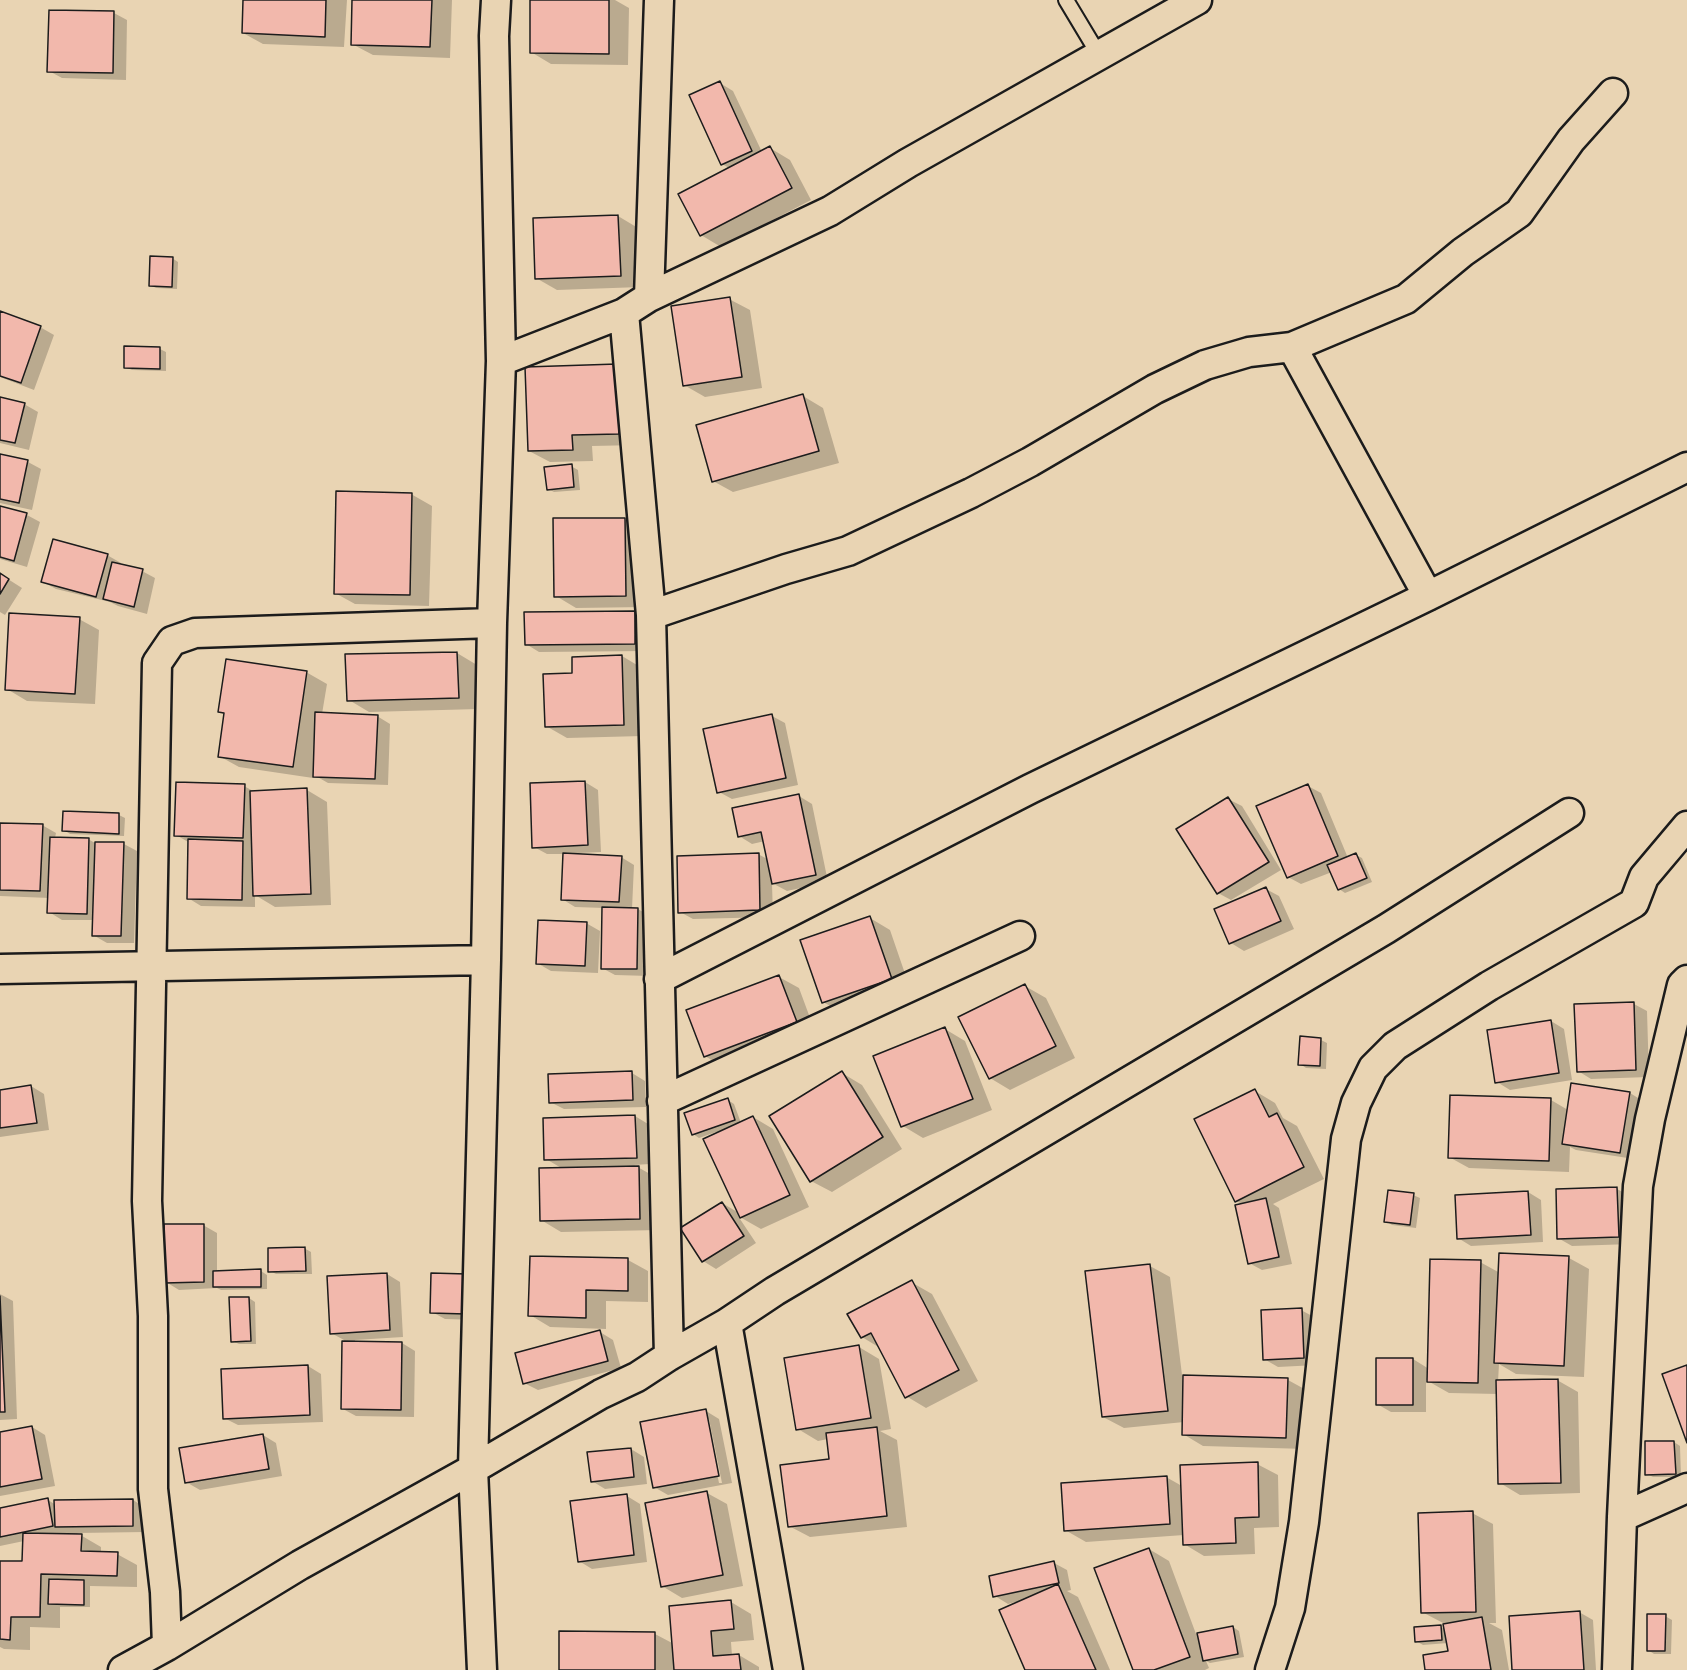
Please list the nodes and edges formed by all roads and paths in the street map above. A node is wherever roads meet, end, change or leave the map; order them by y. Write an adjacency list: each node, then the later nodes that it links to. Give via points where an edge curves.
1 (496, 0): 10 (street)
2 (659, 0): 7 (street)
3 (1066, 0): 5 (lane)
4 (1197, 0): 5 (street)
5 (1099, 55): 7 (street, via 908,163 830,212)
6 (1614, 93): 9 (street, via 1571,140 1519,213 1406,299)
7 (649, 297): 8 (street)
8 (624, 313): 10 (street); 13 (street)
9 (1292, 346): 12 (street); 13 (street, via 1249,352 1205,365 1155,388 971,494 848,550)
10 (501, 361): 14 (street)
11 (1687, 467): 12 (street)
12 (1428, 596): 21 (street, via 1030,789)
13 (651, 615): 21 (street)
14 (492, 623): 18 (street); 19 (street, via 195,633 172,641 157,663)
15 (1569, 813): 24 (street, via 1386,929 784,1285)
16 (1687, 826): 33 (street, via 1644,877 1634,903 1489,986 1395,1046 1369,1076 1346,1139 1304,1522 1290,1608)
17 (1020, 936): 23 (street)
18 (486, 960): 19 (street); 26 (street)
19 (152, 965): 20 (street); 29 (street, via 147,1201 153,1316 153,1489)
20 (0, 969)
21 (659, 979): 23 (street)
22 (1687, 980): 28 (street, via 1682,985 1650,1119 1638,1186)
23 (662, 1101): 25 (street)
24 (728, 1323): 25 (street); 32 (street)
25 (669, 1356): 26 (street)
26 (473, 1469): 29 (street); 31 (street)
27 (1687, 1488): 28 (street)
28 (1622, 1517): 34 (street)
29 (167, 1646): 30 (street)
30 (123, 1670)
31 (482, 1670)
32 (788, 1670)
33 (1270, 1670)
34 (1617, 1670)

